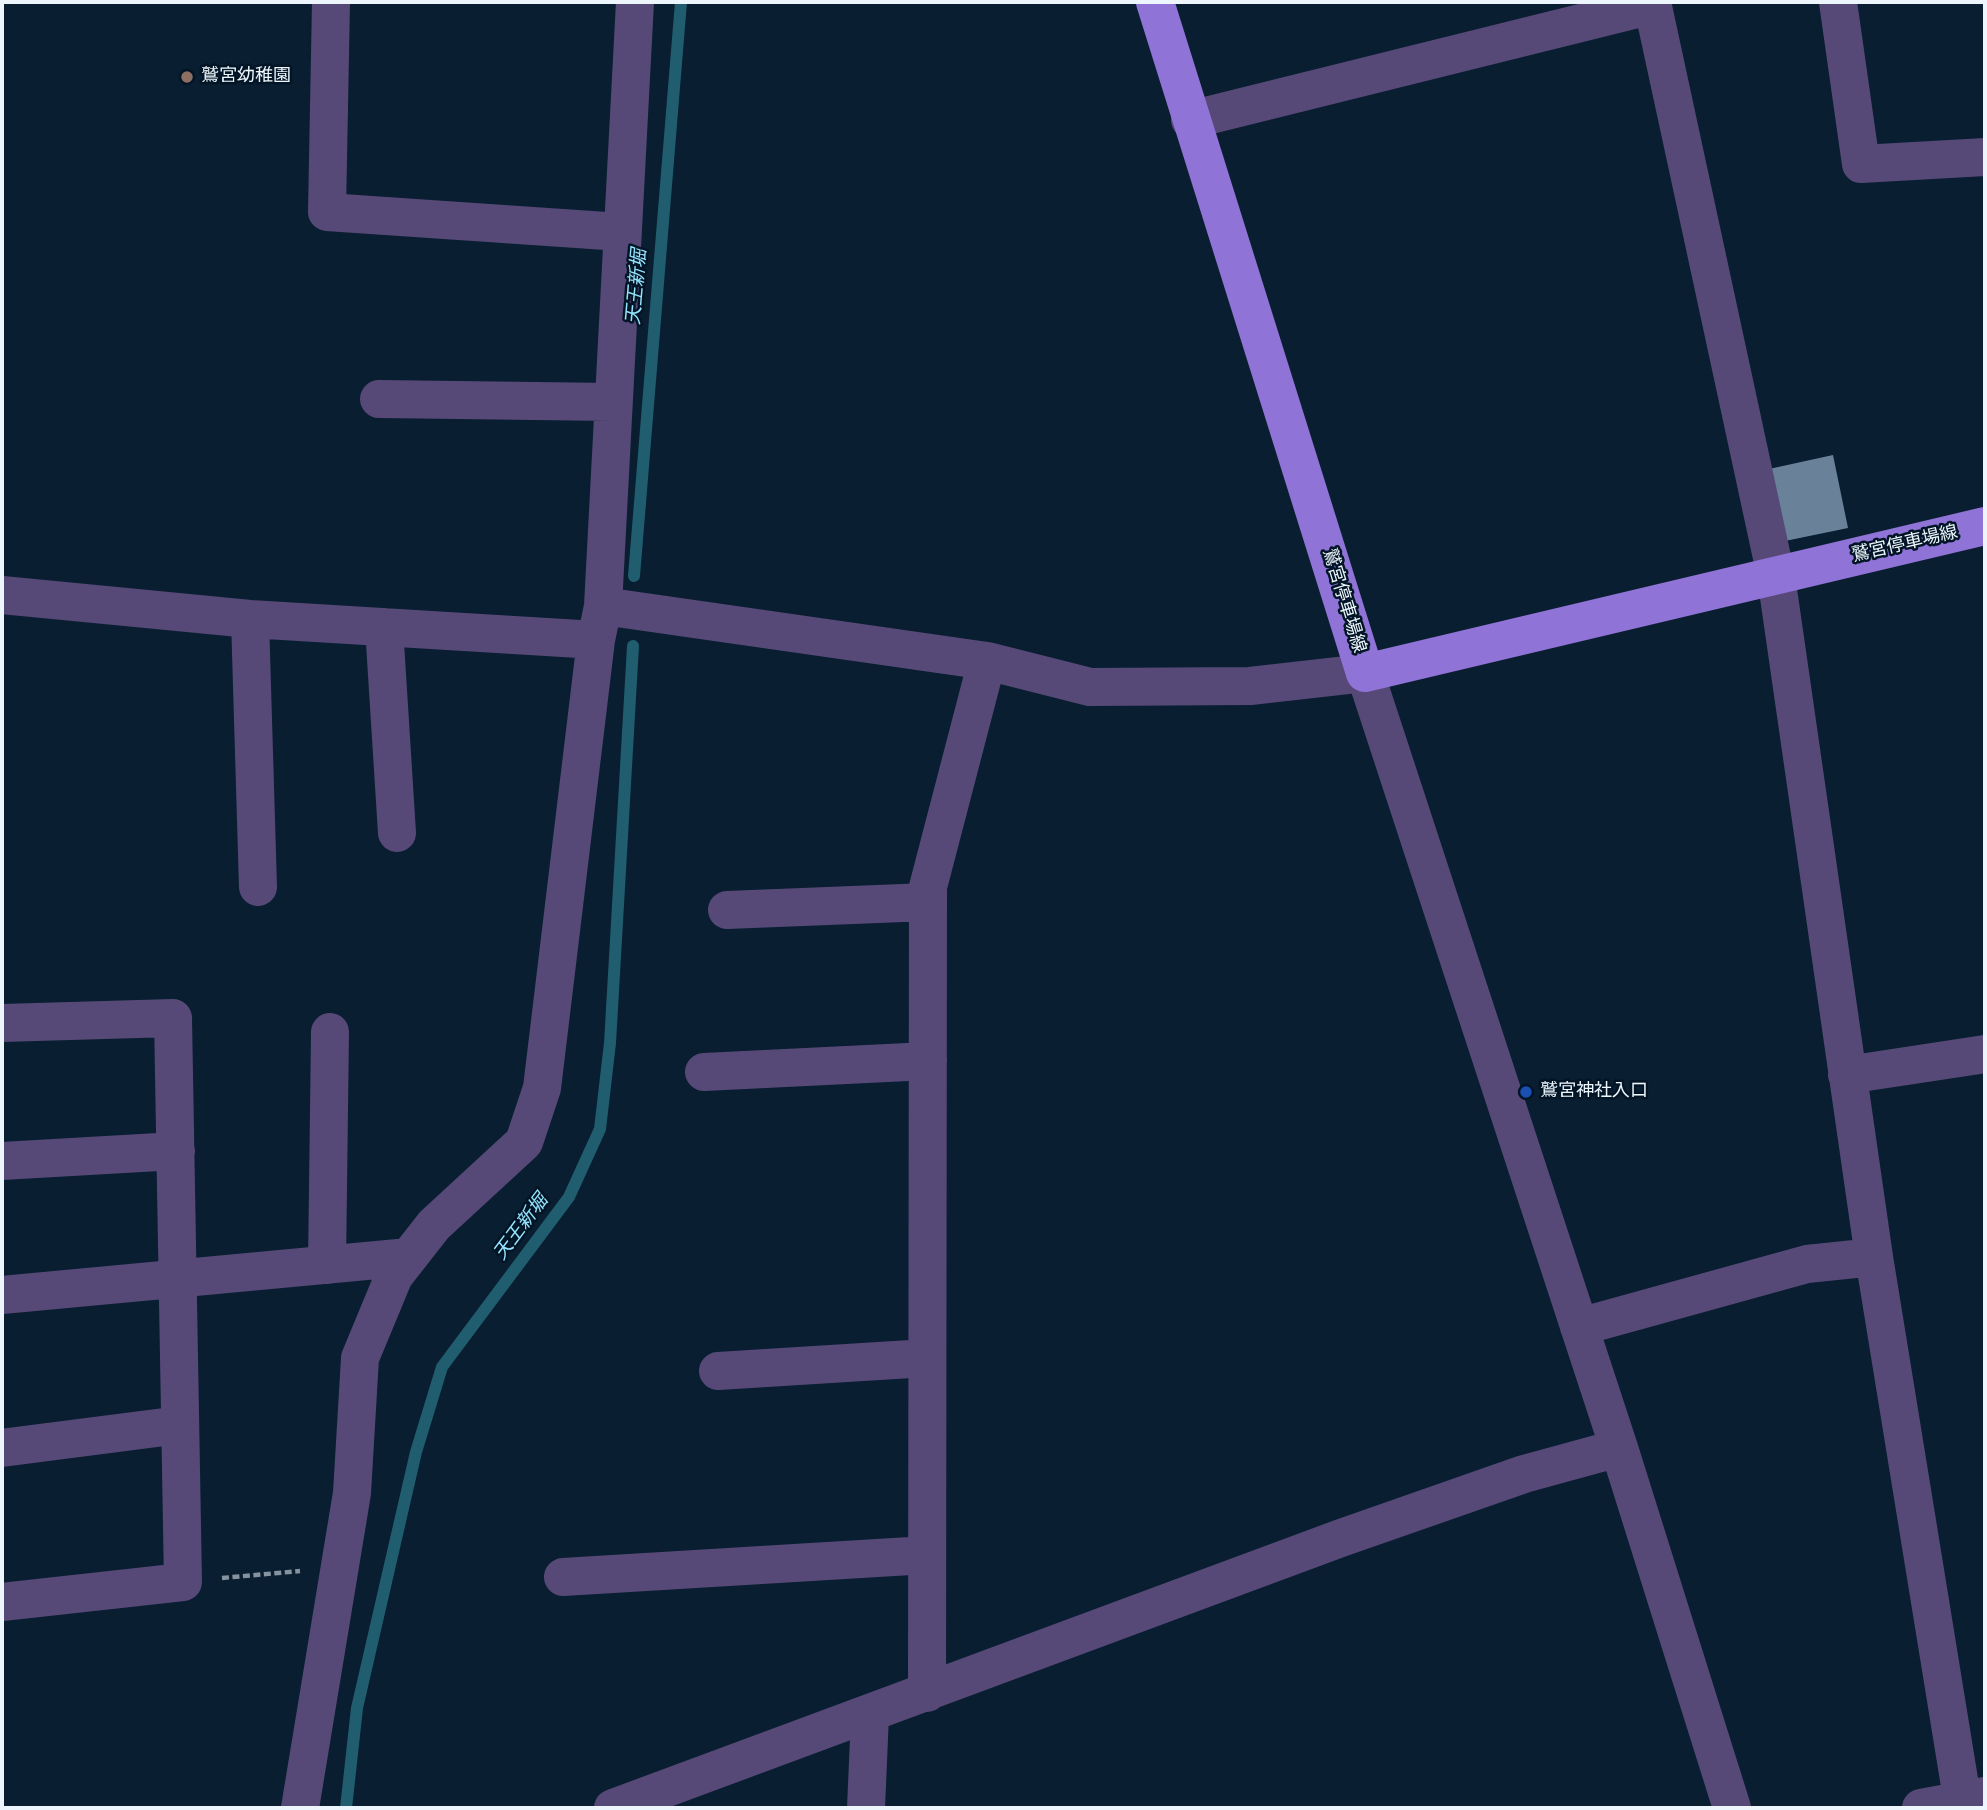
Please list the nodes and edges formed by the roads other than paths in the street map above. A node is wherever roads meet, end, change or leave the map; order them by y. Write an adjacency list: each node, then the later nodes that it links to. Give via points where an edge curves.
1 (331, 2): 8 (street, via 327,212)
2 (635, 2): 8 (street)
3 (1155, 2): 6 (main road, 鷲宮停車場線)
4 (1838, 2): 7 (street, via 1861,164)
5 (1653, 3): 6 (street); 12 (street)
6 (1190, 120): 18 (main road, 鷲宮停車場線)
7 (1985, 157)
8 (621, 232): 10 (street)
9 (379, 398): 10 (street)
10 (613, 402): 15 (street)
11 (1985, 526): 12 (main road, 鷲宮停車場線)
12 (1776, 576): 18 (main road, 鷲宮停車場線); 28 (street)
13 (2, 595): 14 (street)
14 (250, 620): 16 (street); 20 (street)
15 (599, 623): 16 (street); 17 (street); 31 (street, via 542,1088 524,1142 434,1225)
16 (384, 627): 19 (street)
17 (987, 661): 18 (street, via 1090,687 1250,686); 21 (street, via 928,887)
18 (1365, 673): 36 (street)
19 (397, 833)
20 (258, 887)
21 (928, 902): 22 (street); 26 (street)
22 (727, 910)
23 (2, 1023): 29 (street, via 173,1017)
24 (330, 1032): 33 (street)
25 (1985, 1054): 28 (street)
26 (928, 1062): 27 (street); 37 (street)
27 (704, 1072)
28 (1847, 1075): 32 (street)
29 (176, 1151): 30 (street); 34 (street)
30 (2, 1161)
31 (409, 1257): 33 (street); 48 (street, via 394,1276 359,1358 352,1493)
32 (1874, 1257): 36 (street, via 1807,1264); 47 (street)
33 (327, 1265): 34 (street)
34 (178, 1281): 35 (street); 39 (street)
35 (2, 1295)
36 (1579, 1327): 41 (street)
37 (928, 1358): 38 (street); 42 (street)
38 (718, 1371)
39 (180, 1425): 40 (street); 44 (street, via 183,1581)
40 (2, 1448)
41 (1619, 1448): 45 (street, via 1524,1474 1354,1533); 51 (street)
42 (928, 1555): 43 (street); 45 (street)
43 (564, 1577)
44 (2, 1602)
45 (927, 1693): 46 (street)
46 (870, 1715): 49 (street); 50 (street)
47 (1974, 1797): 52 (street)
48 (300, 1808)
49 (613, 1808)
50 (866, 1808)
51 (1732, 1808)
52 (1921, 1808)

